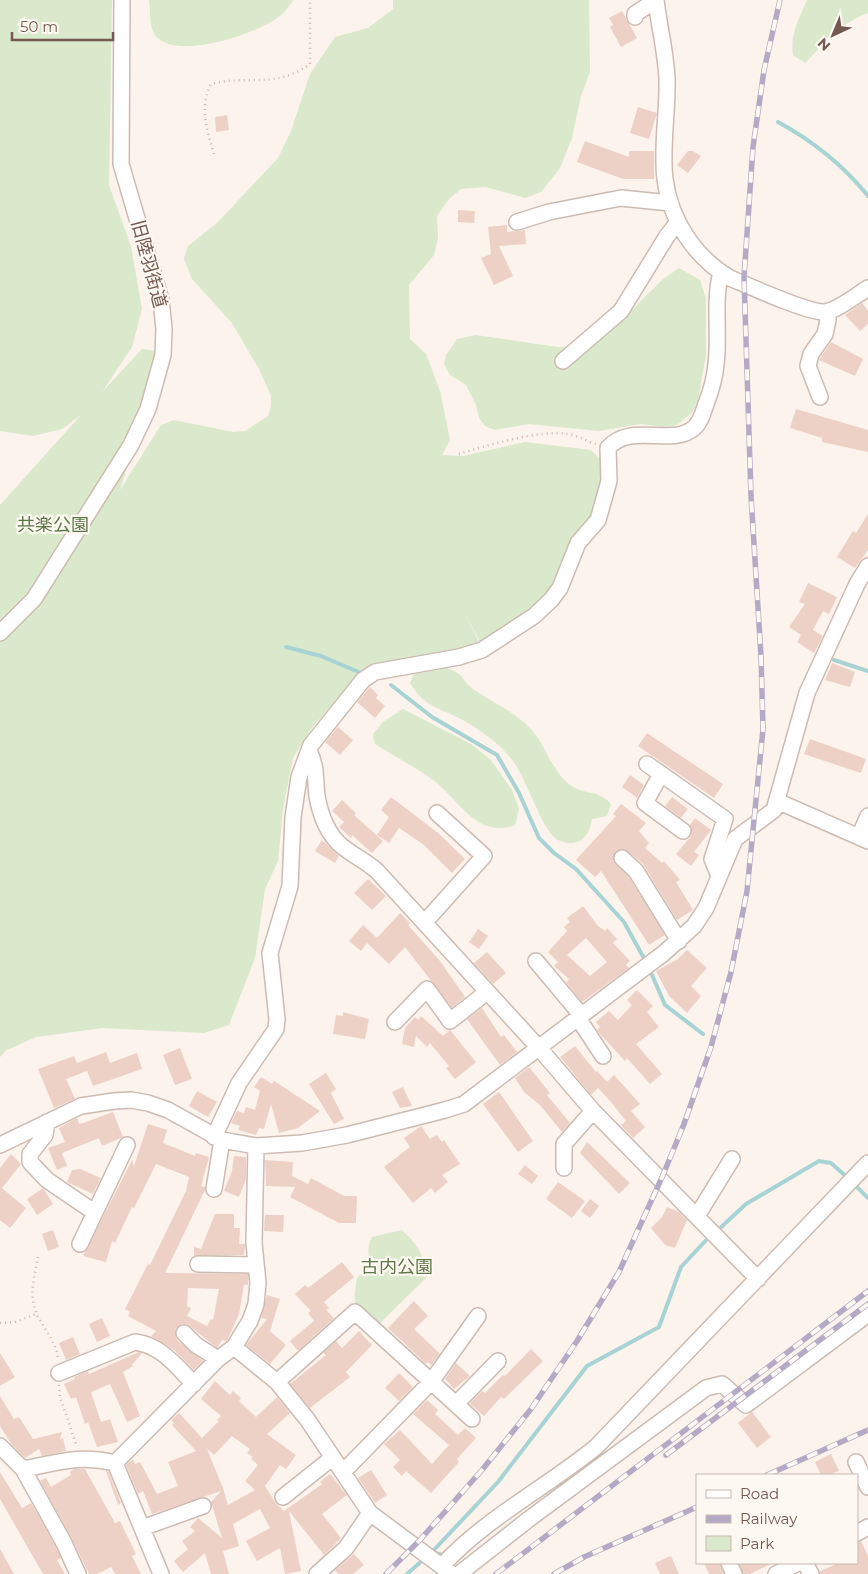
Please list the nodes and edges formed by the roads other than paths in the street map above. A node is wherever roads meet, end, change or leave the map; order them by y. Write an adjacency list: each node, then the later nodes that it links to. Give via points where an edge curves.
1 (122, 0): 13 (street, 旧陸羽街道, via 121,164 161,300 163,355 148,409 131,445 34,599)
2 (656, 0): 3 (street); 4 (street, via 667,79 665,177)
3 (635, 17)
4 (670, 203): 5 (street, via 621,198 549,212); 6 (street)
5 (517, 222)
6 (678, 222): 7 (street, via 694,248); 10 (street, via 622,311)
7 (721, 272): 9 (street, via 798,304); 14 (street, via 716,291 716,364 710,394 697,425 683,433 627,436 614,441 608,448 609,481 598,520 578,542 560,588 551,600 534,616 482,650 375,672 362,680)
8 (868, 288): 9 (street)
9 (828, 311): 11 (street, via 827,327 808,366)
10 (563, 361)
11 (820, 397)
12 (868, 566): 17 (street, via 807,693)
13 (0, 633)
14 (309, 751): 24 (street, via 314,762 320,812 334,838 341,846 366,860); 34 (street, via 299,777 293,817 290,886 270,953 278,1019 276,1029 239,1083)
15 (647, 764): 16 (street)
16 (662, 774): 20 (street, via 645,803); 23 (street, via 726,818 712,859)
17 (778, 801): 21 (street); 23 (street, via 774,810 735,839)
18 (437, 813): 24 (street, via 484,856)
19 (868, 816): 21 (street)
20 (683, 831)
21 (864, 839)
22 (622, 858): 25 (street, via 636,871)
23 (719, 876): 25 (street, via 706,908)
24 (425, 922): 27 (street)
25 (679, 941): 28 (street)
26 (536, 961): 28 (street)
27 (487, 992): 29 (street, via 450,1021 427,989); 30 (street)
28 (580, 1017): 30 (street); 31 (street)
29 (395, 1022)
30 (539, 1048): 32 (street); 37 (street, via 464,1104 347,1135 302,1143)
31 (604, 1056)
32 (593, 1111): 40 (street, via 564,1144); 43 (street)
33 (47, 1122): 34 (street, via 81,1106 131,1100 168,1110); 35 (street); 42 (street, via 45,1135 30,1154 30,1162 47,1180)
34 (218, 1139): 37 (street); 41 (street)
35 (0, 1145)
36 (127, 1145): 42 (street)
37 (256, 1146): 46 (street)
38 (732, 1158): 43 (street)
39 (868, 1163): 47 (street)
40 (564, 1168)
41 (214, 1189)
42 (94, 1212): 44 (street)
43 (697, 1216): 47 (street)
44 (80, 1244)
45 (198, 1264): 46 (street)
46 (256, 1264): 51 (street, via 256,1304)
47 (758, 1279): 72 (street, via 596,1447 459,1547)
48 (868, 1314): 76 (street, via 746,1405 722,1384 706,1388)
49 (478, 1316): 56 (street)
50 (184, 1333): 52 (street)
51 (234, 1347): 52 (street); 55 (street)
52 (218, 1359): 57 (street)
53 (498, 1361): 58 (street)
54 (59, 1373): 57 (street, via 135,1342 148,1344 163,1353)
55 (277, 1382): 56 (street, via 355,1312); 61 (street, via 307,1418)
56 (431, 1382): 58 (street); 65 (street)
57 (194, 1384): 62 (street)
58 (456, 1404): 59 (street)
59 (472, 1419)
60 (2, 1451): 64 (street)
61 (332, 1458): 65 (street); 67 (street)
62 (115, 1462): 64 (street, via 81,1458); 70 (street)
63 (856, 1462): 66 (street)
64 (23, 1469): 73 (street)
65 (343, 1472): 69 (street)
66 (868, 1487)
67 (282, 1498)
68 (203, 1506): 70 (street)
69 (370, 1513): 72 (street); 75 (street, via 346,1548)
70 (142, 1528): 74 (street)
71 (796, 1564): 77 (street)
72 (447, 1570)
73 (78, 1574)
74 (161, 1574)
75 (316, 1574)
76 (459, 1574)
77 (776, 1574)

